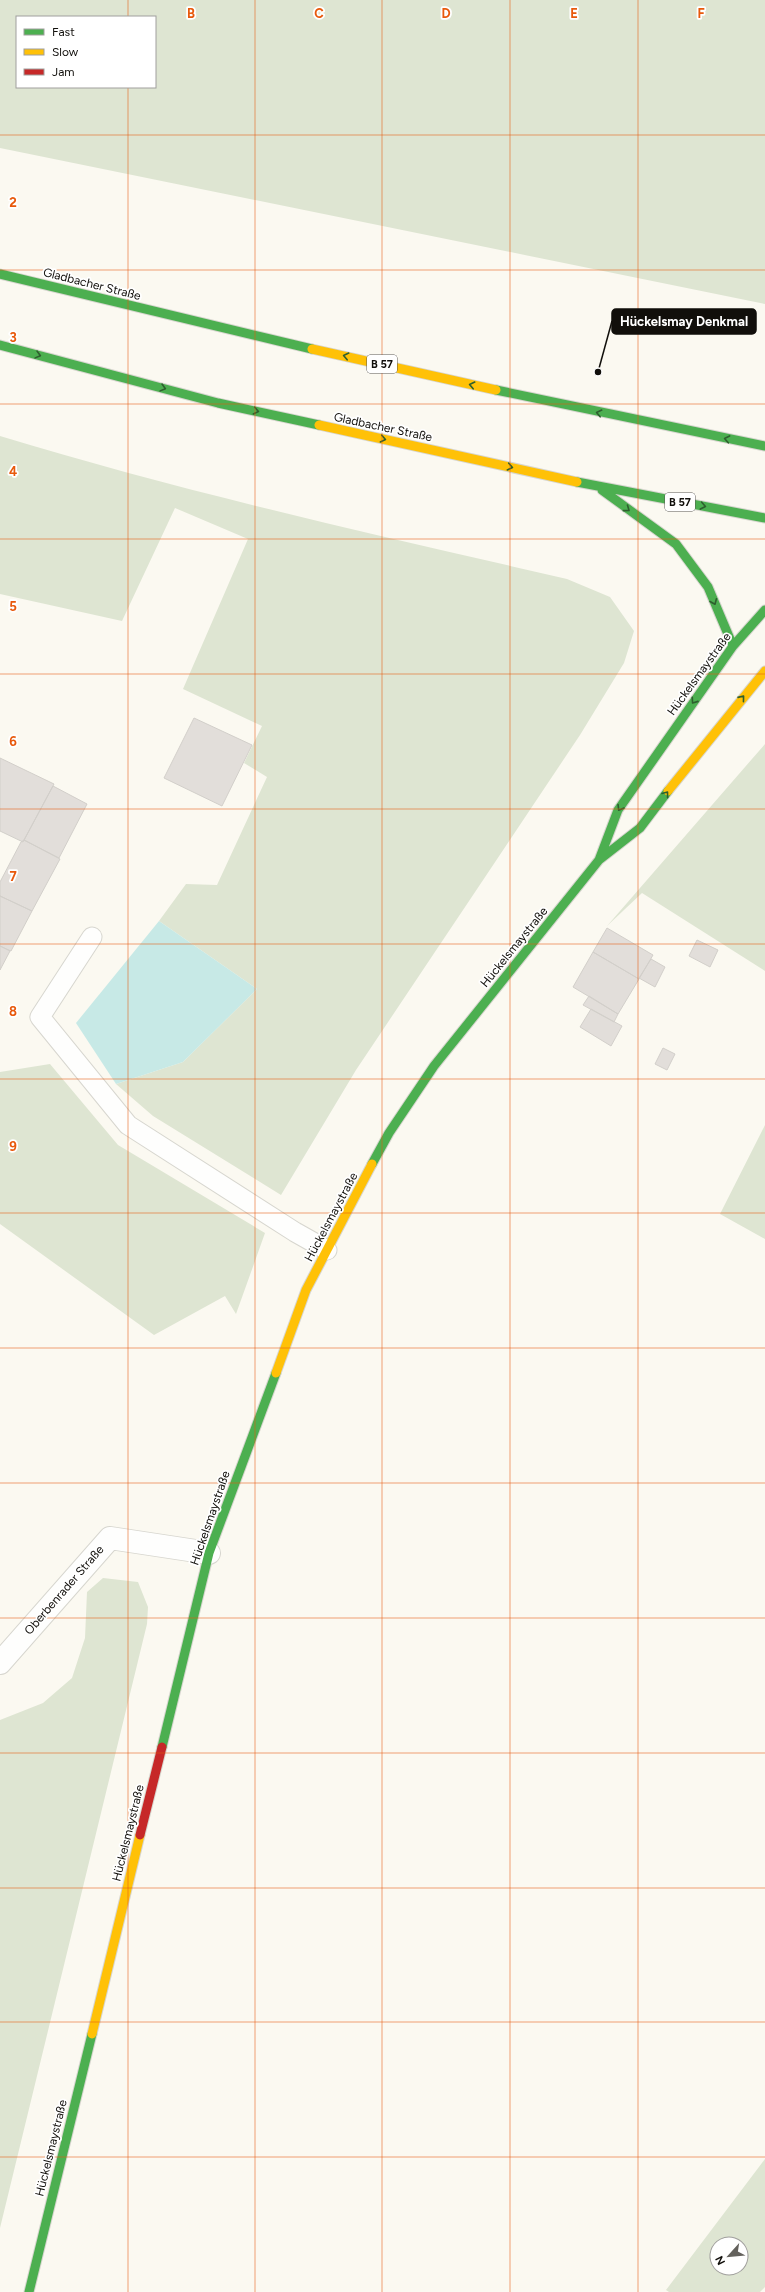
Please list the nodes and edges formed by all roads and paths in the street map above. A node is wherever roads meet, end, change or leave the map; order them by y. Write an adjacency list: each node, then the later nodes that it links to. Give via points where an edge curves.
1 (0, 274): 3 (main road, Gladbacher Straße / B 57, one-way to 1, via 540,400 238,332)
2 (0, 345): 4 (main road, Gladbacher Straße / B 57, one-way to 4, via 218,403)
3 (765, 446)
4 (596, 486): 5 (main road, Gladbacher Straße / B 57, one-way to 5); 7 (main road, one-way to 7, via 676,544 708,587)
5 (765, 518)
6 (765, 610): 7 (main road, Hückelsmaystraße)
7 (733, 646): 9 (main road, Hückelsmaystraße, one-way to 9, via 618,810)
8 (765, 671): 9 (main road, Hückelsmaystraße, one-way to 8, via 640,828 700,749)
9 (599, 860): 11 (main road, Hückelsmaystraße, via 434,1066 389,1133)
10 (92, 937): 11 (lane, via 40,1017 128,1125)
11 (327, 1250): 12 (main road, Hückelsmaystraße, via 306,1290)
12 (209, 1553): 13 (street, Oberbenrader Straße, via 110,1538); 14 (main road, Hückelsmaystraße)
13 (0, 1663)
14 (29, 2292)

